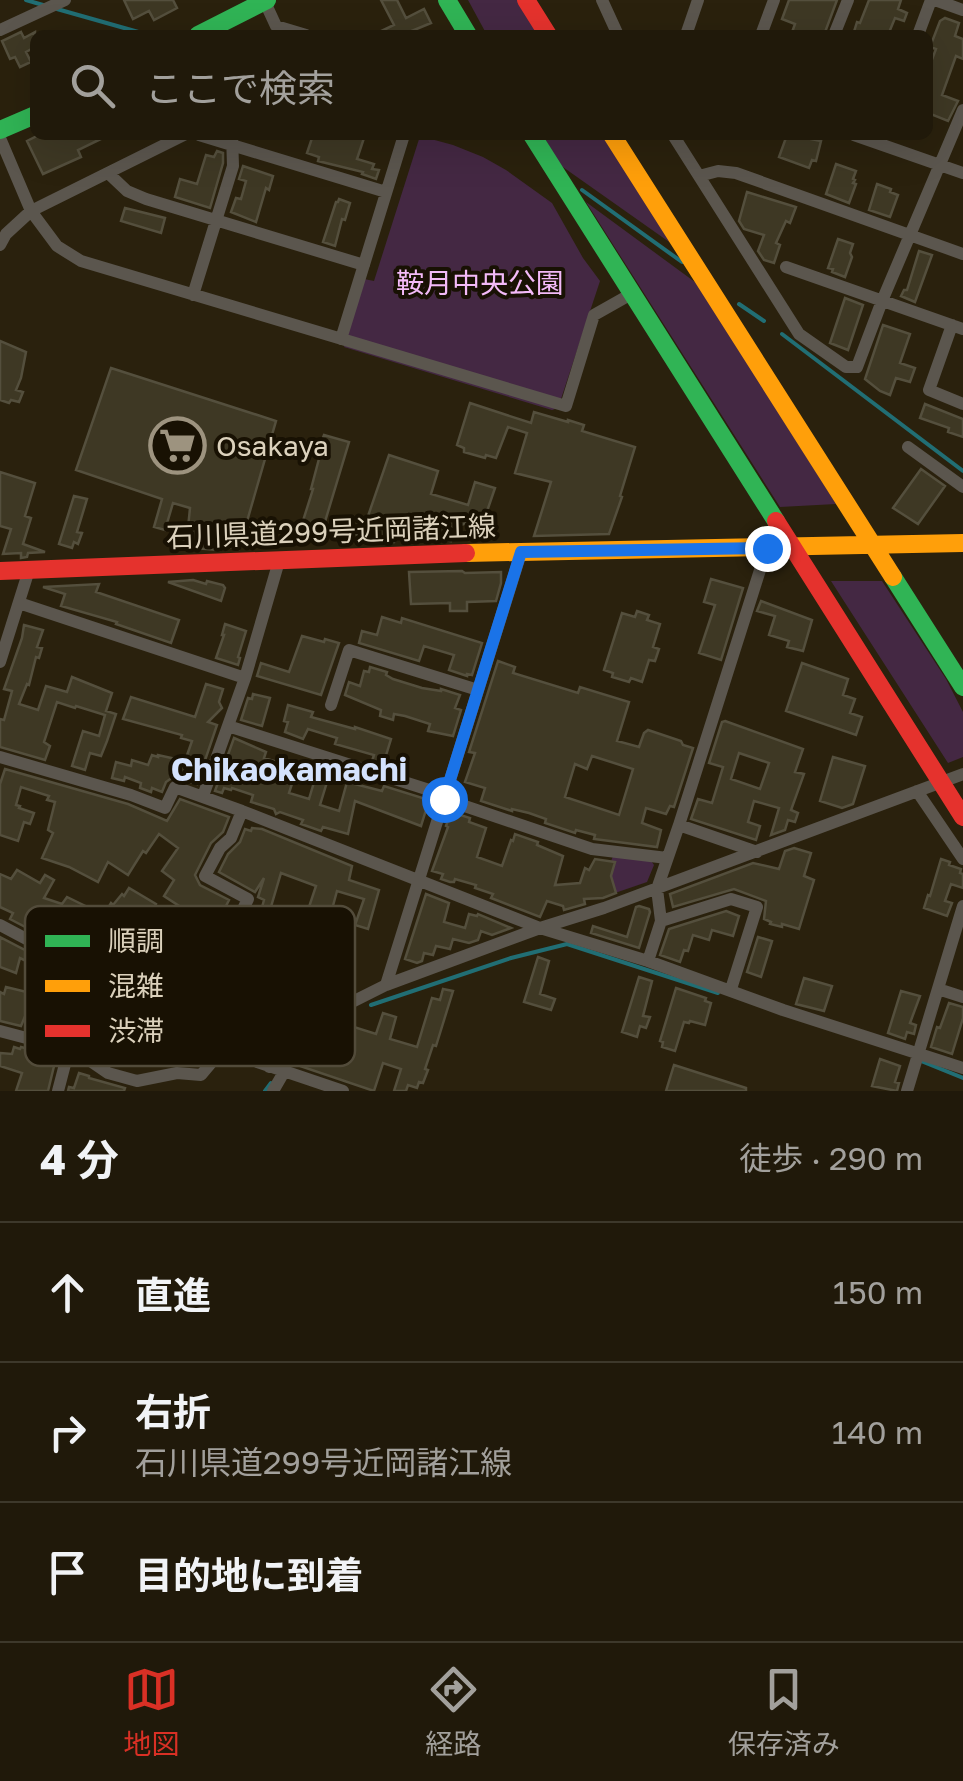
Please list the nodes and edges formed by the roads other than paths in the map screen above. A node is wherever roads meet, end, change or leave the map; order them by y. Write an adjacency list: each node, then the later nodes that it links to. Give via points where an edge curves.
1 (265, 0): 12 (street); 13 (street, via 276,26)
2 (447, 0): 14 (street)
3 (526, 0): 15 (street)
4 (602, 0): 16 (street)
5 (698, 0): 17 (street)
6 (774, 0): 18 (street)
7 (848, 0): 19 (street)
8 (933, 0): 10 (street); 20 (street)
9 (53, 4): 11 (street)
10 (963, 10)
11 (0, 30)
12 (208, 30)
13 (289, 30)
14 (465, 30)
15 (545, 30)
16 (616, 30)
17 (688, 30)
18 (763, 30)
19 (836, 30)
20 (920, 30)
21 (963, 110): 32 (street)
22 (30, 117): 23 (street)
23 (0, 130)
24 (0, 138): 37 (street)
25 (174, 140): 33 (street)
26 (402, 140): 36 (street)
27 (535, 140): 44 (street)
28 (615, 140): 53 (street)
29 (676, 140): 35 (street)
30 (880, 140): 32 (street)
31 (233, 141): 36 (street); 38 (street)
32 (941, 166): 34 (street); 39 (street)
33 (108, 172): 37 (street); 38 (street, via 127,191)
34 (963, 173)
35 (699, 176): 39 (street, via 736,172); 46 (street, via 799,334 846,366 857,367)
36 (386, 192): 42 (street)
37 (31, 210): 40 (street); 45 (street, via 57,246 82,261)
38 (218, 220): 42 (street); 45 (street)
39 (910, 236): 41 (street); 46 (street)
40 (0, 245)
41 (963, 254)
42 (364, 265): 48 (street)
43 (786, 267): 46 (street)
44 (633, 293): 48 (street, via 594,315 566,406); 54 (street)
45 (193, 295): 48 (street)
46 (882, 301): 47 (street)
47 (957, 328): 49 (street, via 929,390)
48 (341, 339)
49 (963, 404)
50 (908, 447): 51 (street)
51 (963, 487)
52 (963, 543): 53 (street, 石川県道299号近岡諸江線)
53 (874, 545): 54 (street, 石川県道299号近岡諸江線); 63 (street)
54 (791, 547): 55 (street, 石川県道299号近岡諸江線); 69 (street)
55 (767, 548): 56 (street, 石川県道299号近岡諸江線); 75 (street)
56 (521, 552): 57 (street, 石川県道299号近岡諸江線); 64 (street)
57 (278, 561): 58 (street, 石川県道299号近岡諸江線); 62 (street)
58 (29, 570): 59 (street, 石川県道299号近岡諸江線); 60 (street)
59 (0, 571)
60 (19, 603): 61 (street); 62 (street)
61 (0, 662)
62 (245, 678): 66 (street)
63 (963, 687)
64 (478, 690): 65 (street, via 349,650); 72 (street)
65 (331, 705)
66 (228, 726): 71 (street); 72 (street)
67 (0, 757): 71 (street, via 164,808 174,787)
68 (963, 774): 69 (street)
69 (940, 782): 70 (street); 74 (street)
70 (917, 791): 76 (street); 78 (street)
71 (204, 796): 73 (street)
72 (445, 797): 77 (street, via 592,849); 79 (street)
73 (242, 811): 79 (street); 81 (street, via 205,876 248,900)
74 (963, 818)
75 (679, 825): 76 (street); 77 (street)
76 (757, 852): 80 (street)
77 (667, 858): 80 (street)
78 (963, 859)
79 (419, 880): 85 (street); 88 (street)
80 (657, 889): 83 (street); 85 (street)
81 (245, 906)
82 (963, 906): 90 (street)
83 (661, 921): 87 (street); 89 (street, via 731,899 757,907)
84 (0, 925): 86 (street)
85 (540, 928): 87 (street); 88 (street)
86 (25, 938)
87 (648, 961): 89 (street)
88 (386, 985): 92 (street)
89 (730, 989): 95 (street)
90 (938, 989): 91 (street); 95 (street)
91 (963, 997)
92 (355, 998)
93 (0, 1031): 94 (street)
94 (25, 1038)
95 (917, 1058): 100 (street); 105 (street)
96 (65, 1066): 102 (street)
97 (99, 1066): 98 (street, via 137,1081 201,1075)
98 (209, 1066)
99 (269, 1067): 101 (street)
100 (963, 1068)
101 (284, 1072): 103 (street); 104 (street)
102 (58, 1091)
103 (272, 1091)
104 (343, 1091)
105 (906, 1091)

